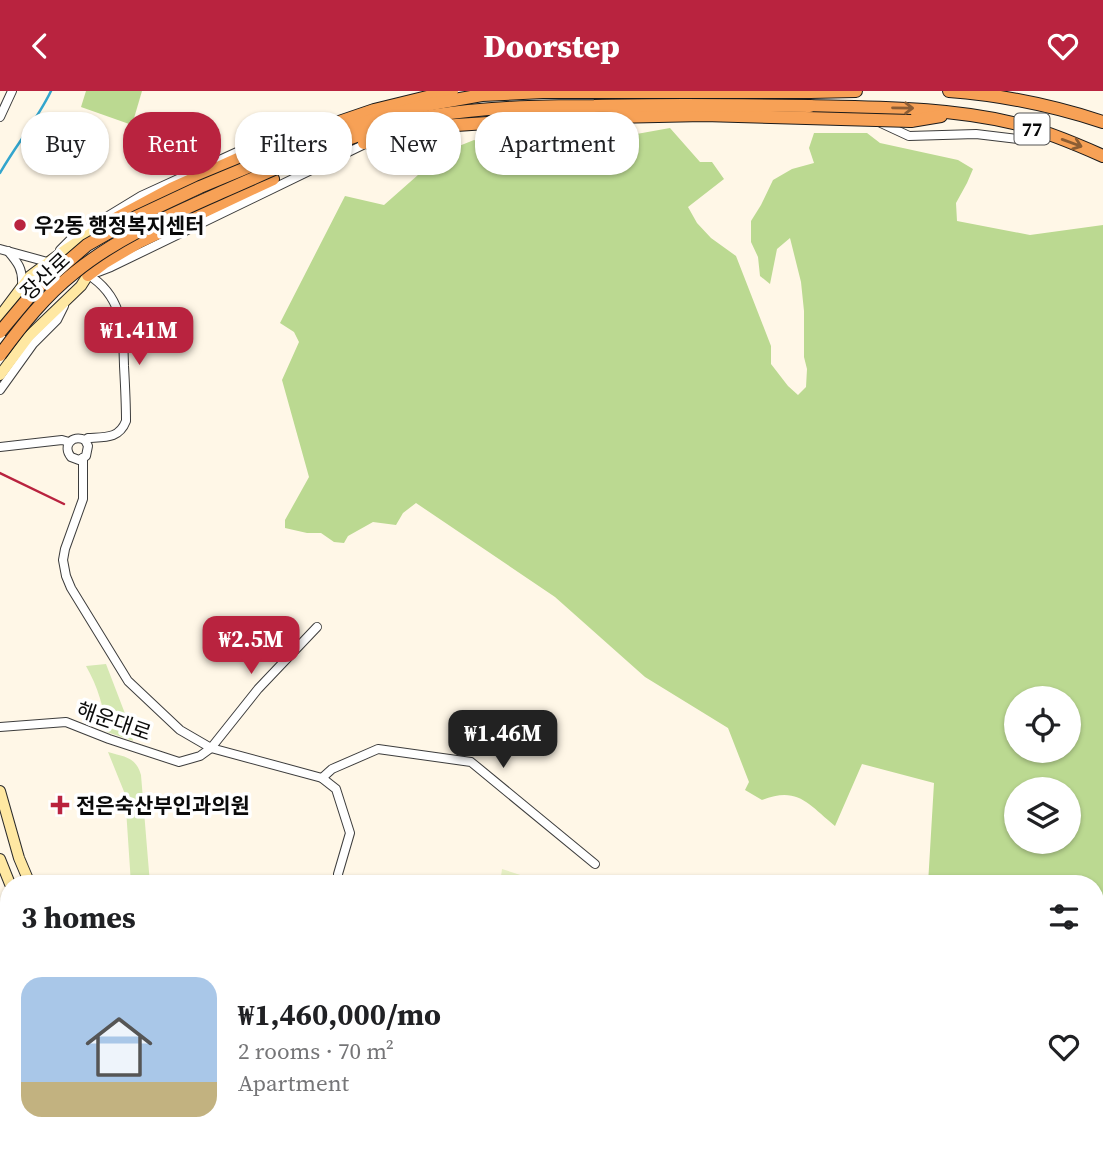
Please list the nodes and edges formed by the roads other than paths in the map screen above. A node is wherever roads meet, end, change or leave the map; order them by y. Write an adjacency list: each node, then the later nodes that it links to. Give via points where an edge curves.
1 (12, 91): 12 (street)
2 (452, 91): 19 (highway, bridge, via 374,110 260,149)
3 (472, 91): 10 (street)
4 (726, 91): 9 (street)
5 (856, 91): 26 (highway, 장산로, bridge, via 482,95 369,121 200,187 87,245 36,289)
6 (948, 91): 8 (highway)
7 (995, 91): 8 (highway)
8 (1022, 100): 15 (highway, 77)
9 (726, 110): 14 (street); 16 (street, via 866,116 909,136 976,134)
10 (396, 112)
11 (959, 113): 18 (highway, 장산로 / 77, one-way to 18, via 1014,123); 22 (highway, bridge, via 911,121 704,114 566,118 400,132 346,148 273,179 139,242); 27 (highway, 장산로 / 77, one-way to 11, bridge, via 21,326 74,273 139,230 385,127 443,114 529,107 695,104)
12 (0, 117)
13 (366, 117): 21 (street, via 259,142 141,195 72,238)
14 (461, 119)
15 (1103, 122)
16 (1018, 139)
17 (366, 143): 22 (street)
18 (1103, 156)
19 (102, 226): 21 (main road)
20 (4, 250): 21 (street); 23 (street, via 18,263)
21 (48, 263): 22 (street); 23 (main road)
22 (88, 275): 24 (main road); 30 (street, via 116,305 123,325 126,421 117,434)
23 (22, 287): 25 (main road)
24 (66, 300): 28 (main road, via 29,336); 29 (street, 장산로, via 57,320)
25 (0, 316)
26 (0, 332)
27 (0, 355)
28 (2, 374)
29 (0, 390)
30 (85, 440): 31 (street); 34 (street, via 89,450)
31 (69, 442): 32 (street); 33 (street)
32 (0, 447)
33 (71, 457): 34 (street); 35 (street)
34 (83, 458): 35 (street)
35 (82, 479): 38 (street, via 83,499 63,560 65,576 128,681 180,730)
36 (317, 627): 38 (street, via 258,689)
37 (0, 727): 38 (street, 해운대로, via 66,722 179,762)
38 (211, 748): 39 (street)
39 (322, 778): 41 (street, via 378,749 471,762); 43 (street, via 336,789 350,833)
40 (0, 791): 42 (main road)
41 (595, 864)
42 (26, 875)
43 (338, 875)

